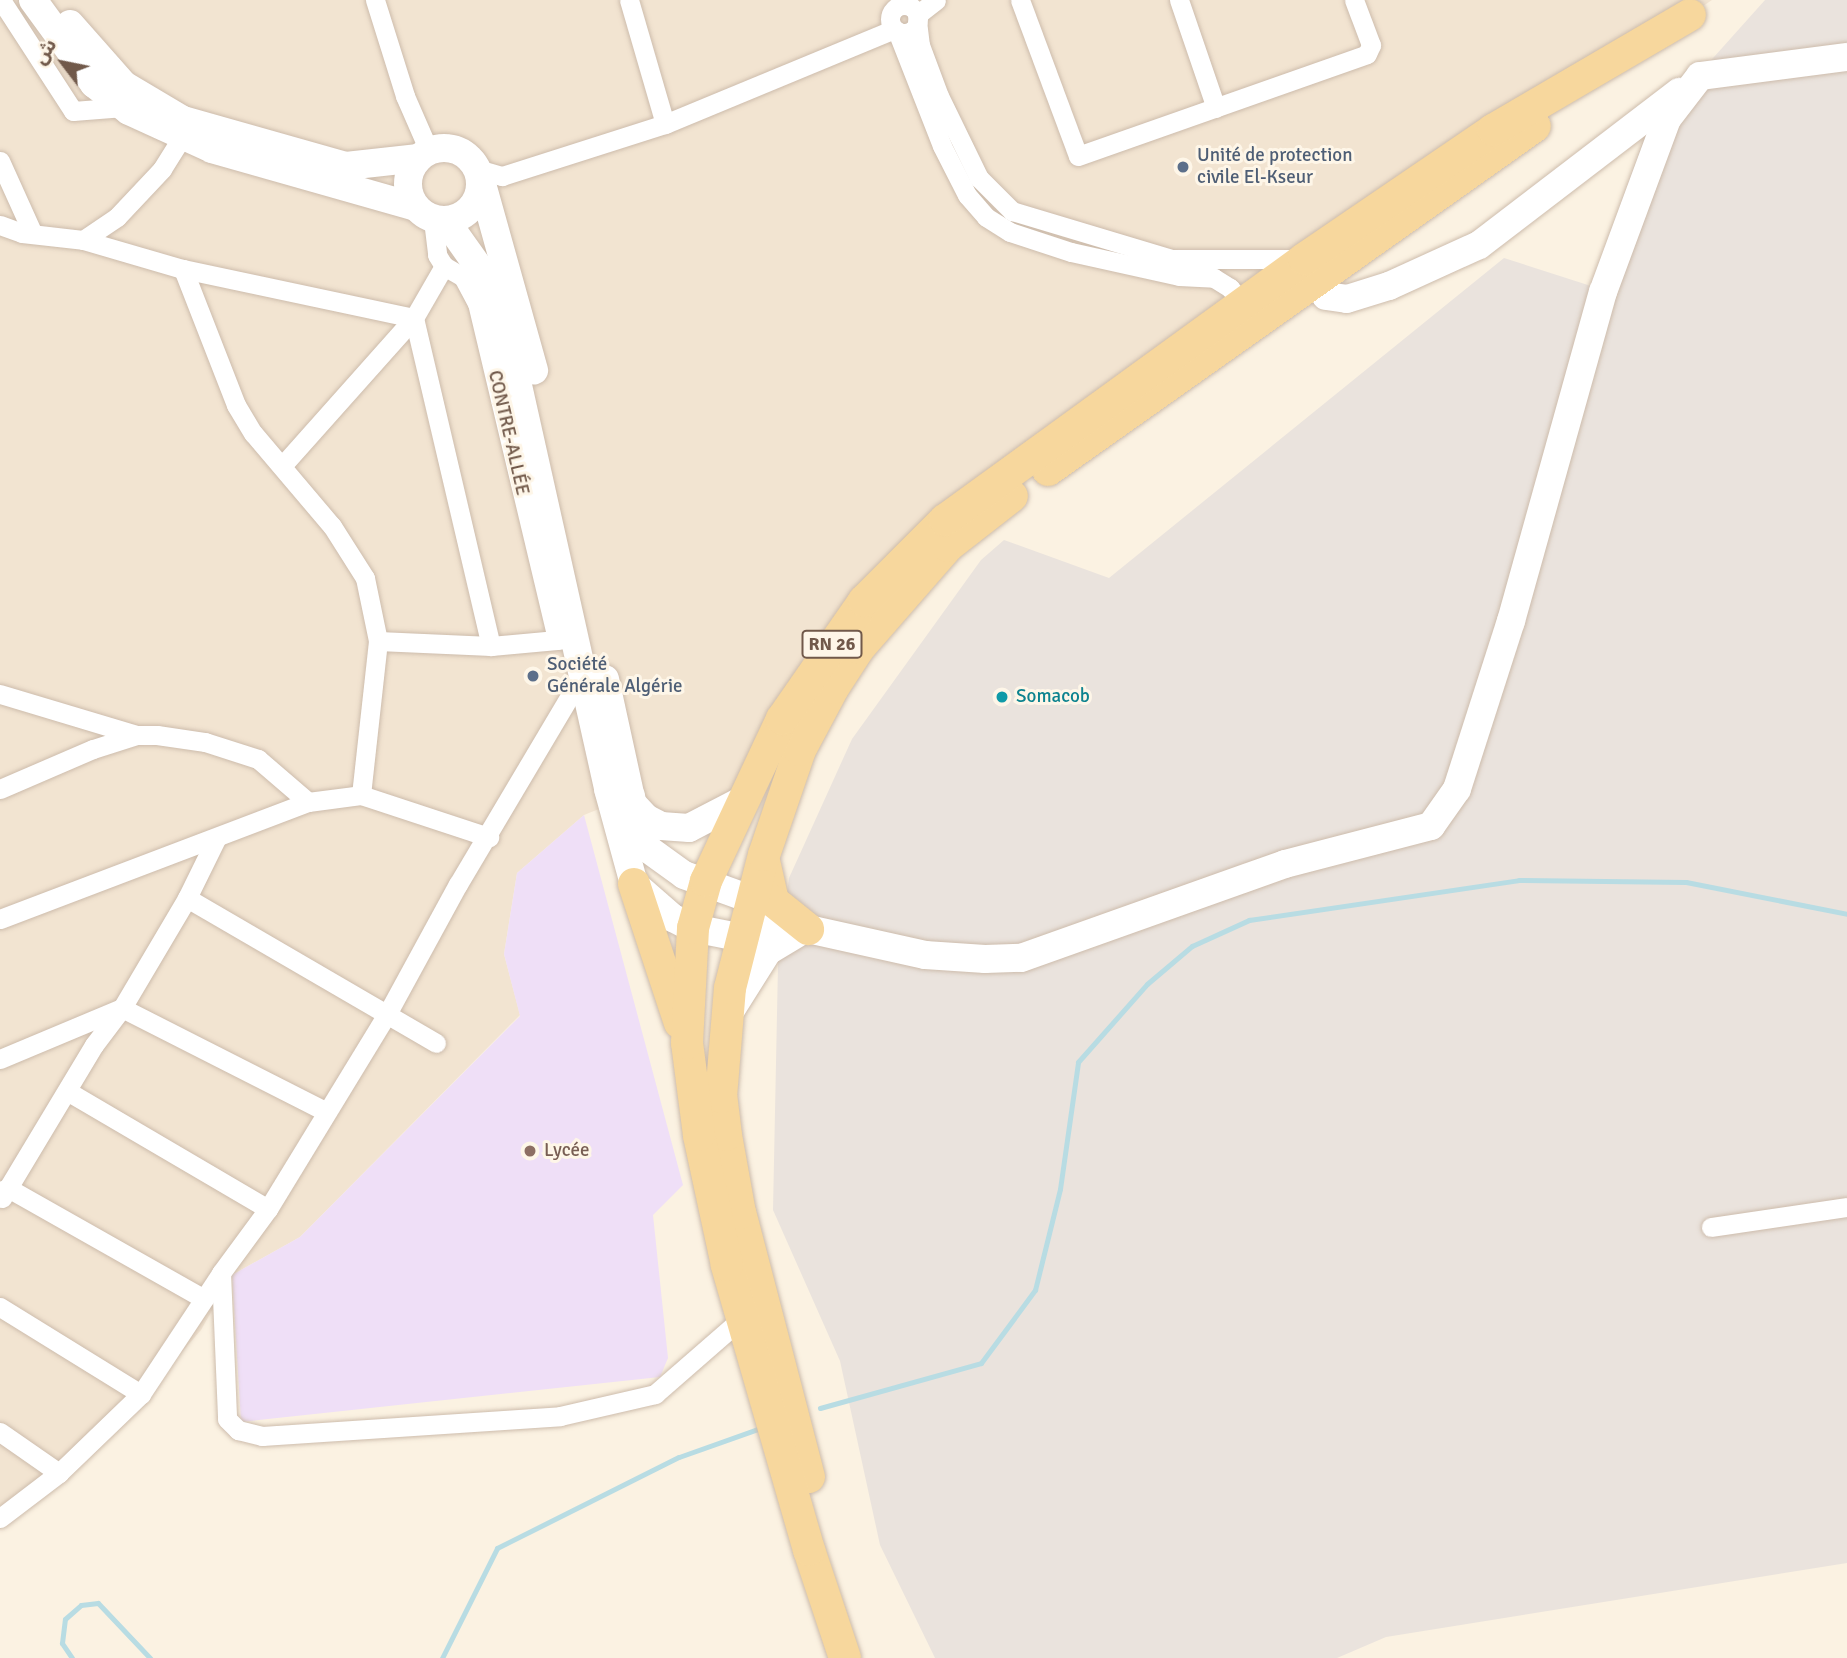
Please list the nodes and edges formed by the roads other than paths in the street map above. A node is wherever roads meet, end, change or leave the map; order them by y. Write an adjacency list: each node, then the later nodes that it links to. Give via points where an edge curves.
1 (1, 0): 14 (street, via 72,111)
2 (33, 0): 14 (main road, via 94,84)
3 (54, 0): 18 (main road, via 124,85 183,120 346,166)
4 (375, 0): 18 (street)
5 (629, 0): 16 (street)
6 (936, 0): 11 (street)
7 (1020, 0): 15 (street, via 1078,156)
8 (1179, 0): 15 (street)
9 (1354, 0): 15 (street, via 1371,45 1367,54)
10 (1701, 7): 27 (main road, RN 26)
11 (900, 14): 16 (street); 27 (street, via 920,45 979,178 1012,211 1172,259); 28 (street, via 942,146 967,195 986,217 1010,232 1071,252 1178,276 1214,278)
12 (1847, 57): 13 (main road, via 1713,74)
13 (1690, 84): 27 (main road, via 1479,245 1389,286 1347,299 1326,296); 51 (main road, via 1651,153 1603,292 1507,634 1457,789 1431,826 1285,864 1021,958 925,955)
14 (124, 107): 17 (main road)
15 (1216, 108)
16 (665, 124): 20 (street, via 502,176)
17 (181, 138): 21 (main road); 24 (street, via 162,169 117,217)
18 (424, 154): 20 (main road, via 451,148 463,153); 21 (main road, via 407,183)
19 (0, 160): 23 (street)
20 (478, 171): 21 (main road, via 479,194 474,206); 39 (main road, via 491,203 553,444)
21 (432, 216): 25 (street, via 437,255); 31 (main road, via 485,276 511,354)
22 (0, 225): 23 (street)
23 (33, 234): 24 (street)
24 (83, 240): 26 (street)
25 (444, 266): 29 (street); 31 (street, CONTRE-ALLÉE, via 463,277 477,303)
26 (183, 269): 29 (street); 30 (street, via 236,405)
27 (1313, 269): 28 (main road, RN 26); 44 (main road, RN 26, via 948,546 859,648 833,688 800,750)
28 (1244, 305): 41 (main road, RN 26, via 945,520 918,545 864,601 829,648 782,719)
29 (414, 318): 30 (street); 33 (street)
30 (282, 466): 32 (street, via 332,526 365,578)
31 (567, 639): 33 (street); 34 (main road)
32 (378, 641): 33 (street); 38 (street)
33 (491, 646)
34 (584, 671): 42 (street); 46 (main road, via 608,789)
35 (0, 694): 36 (street)
36 (137, 735): 37 (street); 40 (street, via 205,742 258,759)
37 (0, 789)
38 (361, 795): 40 (street); 42 (street)
39 (631, 796): 41 (main road, via 646,818 673,829 689,828); 45 (main road, via 638,834 648,849 684,875)
40 (308, 802): 43 (street)
41 (740, 802): 45 (main road, RN 26)
42 (489, 836): 54 (street)
43 (216, 839): 47 (street); 49 (street)
44 (764, 855): 48 (main road, RN 26); 51 (main road, via 773,901)
45 (706, 881): 48 (main road); 50 (main road, RN 26)
46 (634, 884): 50 (main road, via 673,918); 57 (main road)
47 (187, 898): 53 (street); 54 (street)
48 (753, 900): 51 (main road); 52 (main road, RN 26)
49 (0, 919)
50 (694, 928): 52 (main road); 57 (main road, RN 26)
51 (808, 929): 52 (main road); 55 (main road, via 768,951)
52 (743, 938): 55 (main road, RN 26)
53 (122, 1008): 58 (street); 59 (street); 60 (street)
54 (387, 1014): 56 (street); 60 (street)
55 (727, 1016): 74 (main road, RN 26, via 721,1097 740,1213 818,1508)
56 (436, 1043)
57 (687, 1043): 68 (main road, RN 26, via 710,1196)
58 (0, 1059)
59 (68, 1091): 61 (street); 63 (street)
60 (325, 1111): 63 (street)
61 (3, 1194): 66 (street)
62 (1847, 1207): 64 (street)
63 (268, 1209): 65 (street)
64 (1711, 1227)
65 (221, 1273): 66 (street); 68 (street, via 227,1419 238,1430 262,1436 529,1420 655,1394)
66 (204, 1299): 69 (street)
67 (0, 1307): 69 (street)
68 (741, 1319): 73 (main road, RN 26)
69 (141, 1394): 71 (street)
70 (0, 1432): 71 (street)
71 (59, 1472): 72 (street)
72 (0, 1518)
73 (845, 1658)
74 (867, 1658)

